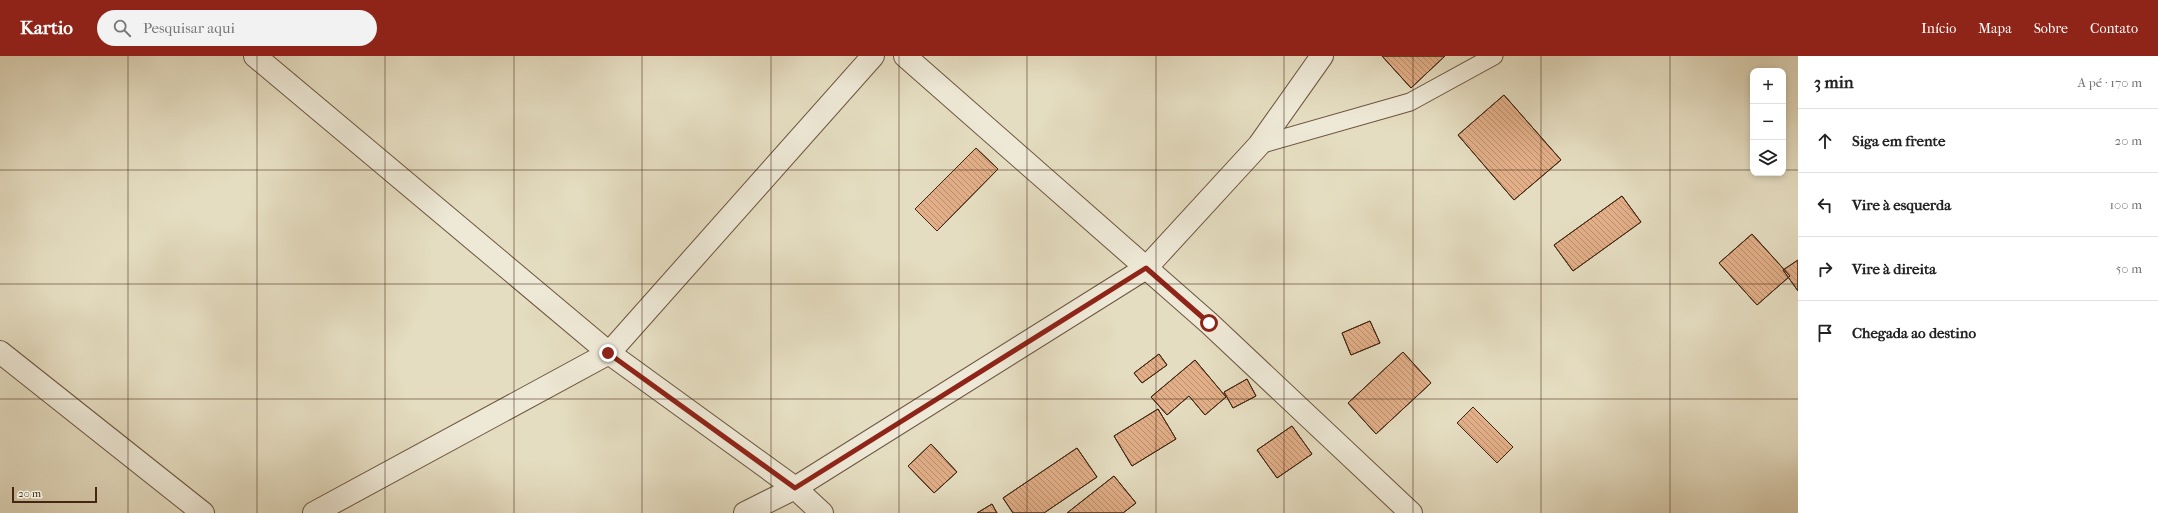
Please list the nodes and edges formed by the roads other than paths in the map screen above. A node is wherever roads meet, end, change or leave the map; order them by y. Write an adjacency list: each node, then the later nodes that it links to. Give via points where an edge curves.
1 (255, 56): 9 (street)
2 (873, 56): 9 (street)
3 (905, 56): 7 (street)
4 (1322, 56): 6 (street)
5 (1494, 56): 6 (lane, via 1410,102)
6 (1259, 145): 7 (street)
7 (1146, 268): 10 (street); 15 (street, via 1209,323)
8 (0, 352): 11 (street)
9 (608, 353): 10 (street); 12 (street)
10 (795, 488): 13 (street); 14 (street)
11 (203, 513)
12 (314, 513)
13 (745, 513)
14 (822, 513)
15 (1411, 513)

